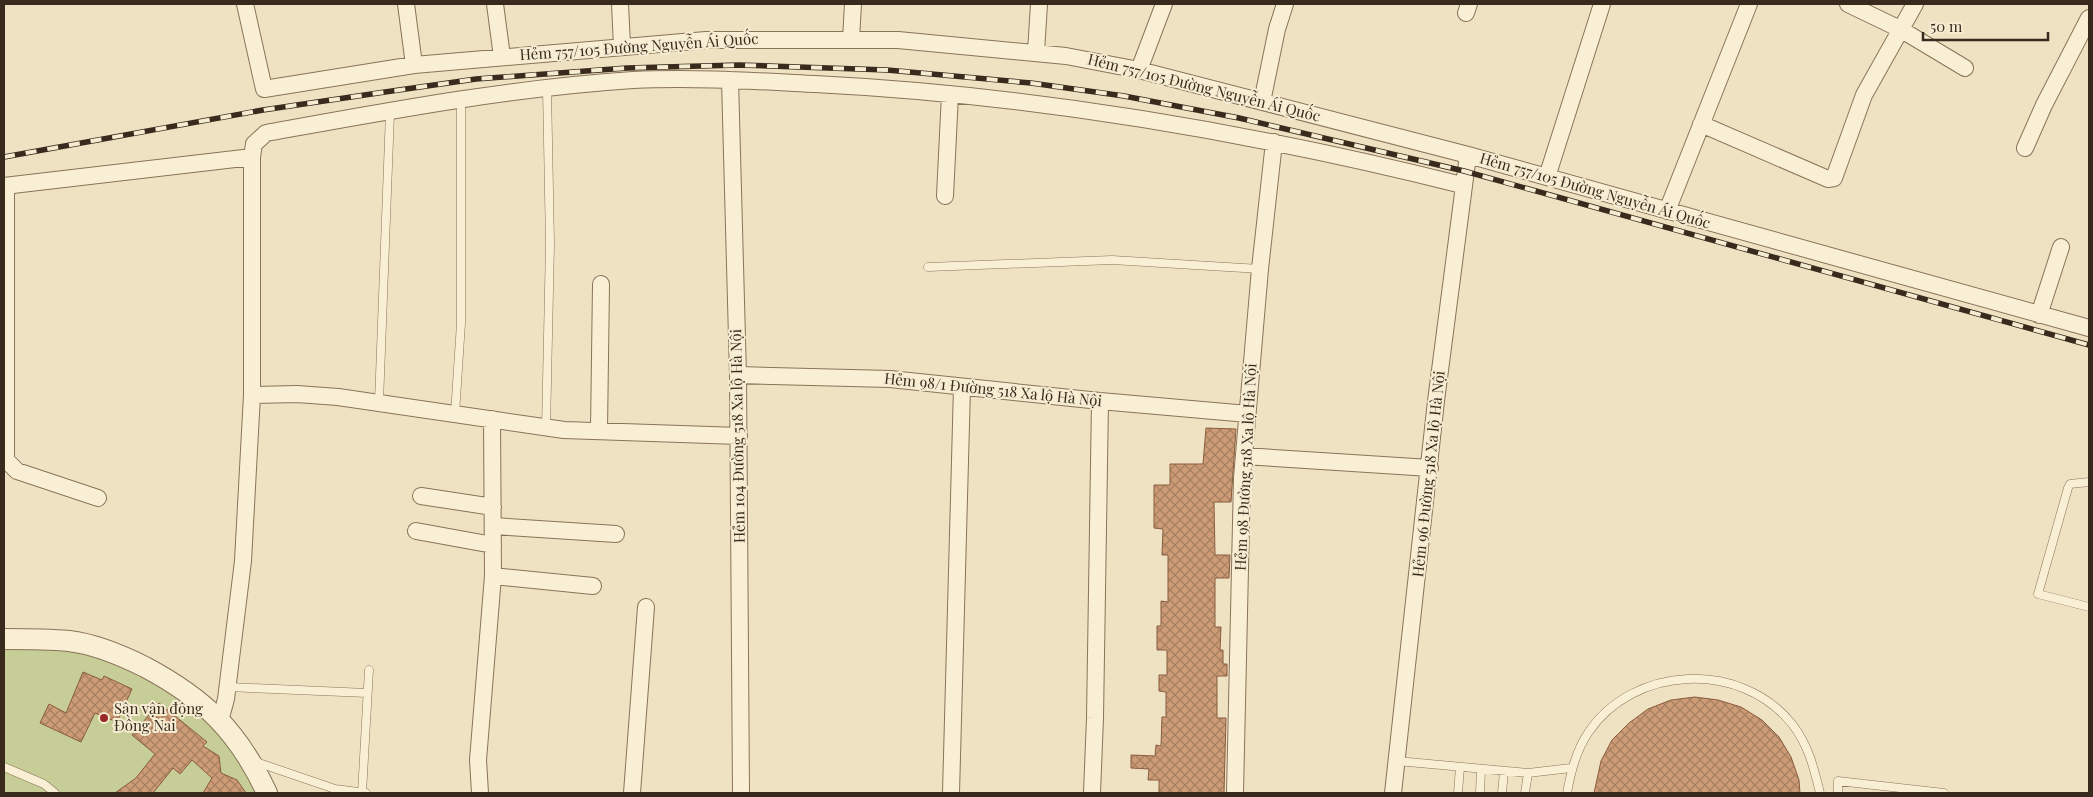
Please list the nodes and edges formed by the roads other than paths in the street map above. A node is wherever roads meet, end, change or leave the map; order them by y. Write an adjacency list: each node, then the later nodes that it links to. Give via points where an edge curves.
1 (245, 4): 19 (street, Hẻm 757/105 Đường Nguyễn Ái Quốc, via 264,89)
2 (406, 4): 19 (street)
3 (495, 4): 18 (street)
4 (620, 4): 16 (street)
5 (852, 4): 15 (street)
6 (1039, 4): 17 (street)
7 (1164, 4): 21 (street)
8 (1285, 4): 26 (street)
9 (1602, 4): 33 (street)
10 (1749, 4): 28 (street)
11 (1848, 4): 14 (street)
12 (1915, 4): 14 (street)
13 (2089, 18): 30 (street)
14 (1900, 29): 20 (street); 28 (street, via 1864,95 1834,178 1828,179)
15 (851, 39): 16 (street, Hẻm 757/105 Đường Nguyễn Ái Quốc, via 729,39); 17 (street, Hẻm 757/105 Đường Nguyễn Ái Quốc)
16 (622, 46): 18 (street, Hẻm 757/105 Đường Nguyễn Ái Quốc)
17 (1036, 52): 21 (street, Hẻm 757/105 Đường Nguyễn Ái Quốc)
18 (502, 57): 19 (street, Hẻm 757/105 Đường Nguyễn Ái Quốc)
19 (414, 64)
20 (1965, 68)
21 (1139, 70): 26 (street, Hẻm 757/105 Đường Nguyễn Ái Quốc)
22 (730, 80): 23 (street, via 634,80); 24 (street); 44 (street, Hẻm 104 Đường 518 Xa lộ Hà Nội)
23 (547, 89): 25 (street); 52 (lane, via 550,244)
24 (950, 94): 29 (street, via 1106,112); 36 (street)
25 (461, 100): 27 (street); 49 (lane, via 461,323)
26 (1262, 102): 31 (street, Hẻm 757/105 Đường Nguyễn Ái Quốc)
27 (390, 113): 32 (street, via 266,133 254,144); 48 (lane)
28 (1701, 124): 37 (street)
29 (1274, 142): 34 (street); 40 (street, Hẻm 98 Đường 518 Xa lộ Hà Nội)
30 (2025, 148)
31 (1468, 155): 33 (street, Hẻm 757/105 Đường Nguyễn Ái Quốc); 34 (street, Hẻm 96 Đường 518 Xa lộ Hà Nội)
32 (252, 157): 35 (street); 46 (street)
33 (1547, 177): 37 (street, Hẻm 757/105 Đường Nguyễn Ái Quốc)
34 (1462, 185): 56 (street, Hẻm 96 Đường 518 Xa lộ Hà Nội)
35 (5, 186): 59 (street, via 6,460 17,471)
36 (945, 196)
37 (1667, 211): 42 (street, Hẻm 757/105 Đường Nguyễn Ái Quốc)
38 (2061, 247): 42 (street)
39 (928, 267): 40 (lane, via 1112,260)
40 (1260, 269): 50 (street, Hẻm 98 Đường 518 Xa lộ Hà Nội)
41 (600, 284): 53 (street)
42 (2039, 315): 43 (street, Hẻm 757/105 Đường Nguyễn Ái Quốc)
43 (2089, 328)
44 (738, 375): 45 (street, Hẻm 98/1 Đường 518 Xa lộ Hà Nội, via 874,378); 54 (street, Hẻm 104 Đường 518 Xa lộ Hà Nội)
45 (962, 387): 47 (street, Hẻm 98/1 Đường 518 Xa lộ Hà Nội); 89 (street)
46 (252, 395): 48 (street, via 298,394); 71 (street, via 243,561)
47 (1100, 401): 50 (street, Hẻm 98/1 Đường 518 Xa lộ Hà Nội); 90 (street)
48 (379, 402): 49 (street)
49 (455, 414): 51 (street)
50 (1248, 414): 55 (street, Hẻm 98 Đường 518 Xa lộ Hà Nội)
51 (492, 419): 52 (street); 60 (street)
52 (546, 428): 53 (street)
53 (599, 430): 54 (street)
54 (738, 436): 88 (street, Hẻm 104 Đường 518 Xa lộ Hà Nội)
55 (1244, 456): 56 (street); 91 (street, Hẻm 98 Đường 518 Xa lộ Hà Nội)
56 (1430, 468): 75 (street, Hẻm 96 Đường 518 Xa lộ Hà Nội)
57 (2089, 482): 68 (lane, via 2070,484 2038,594)
58 (421, 496): 60 (street)
59 (98, 498)
60 (493, 507): 61 (street)
61 (493, 526): 63 (street); 64 (street)
62 (416, 530): 64 (street)
63 (616, 534)
64 (493, 545): 65 (street)
65 (493, 576): 66 (street); 86 (street, via 478,760)
66 (594, 586)
67 (646, 607): 87 (street)
68 (2089, 607)
69 (4, 639): 73 (street, via 70,641 120,654 173,682)
70 (369, 670): 72 (lane)
71 (228, 687): 72 (lane); 73 (street)
72 (368, 693): 84 (lane)
73 (220, 721): 74 (street)
74 (251, 760): 83 (street); 84 (lane, via 335,788)
75 (1397, 762): 77 (lane); 92 (street, Hẻm 96 Đường 518 Xa lộ Hà Nội)
76 (4, 767): 82 (lane, via 44,784)
77 (1460, 767): 79 (lane); 93 (lane)
78 (1572, 768): 81 (lane); 97 (lane); 98 (lane, via 1588,733 1615,704 1649,685 1688,677 1726,682 1762,697 1792,723 1811,757)
79 (1481, 769): 80 (lane); 94 (lane)
80 (1504, 771): 81 (lane); 95 (lane)
81 (1528, 773): 96 (lane)
82 (55, 793)
83 (267, 793)
84 (362, 793): 85 (lane)
85 (366, 793)
86 (480, 793)
87 (632, 793)
88 (741, 793)
89 (951, 793)
90 (1092, 793)
91 (1235, 793)
92 (1393, 793)
93 (1458, 793)
94 (1480, 793)
95 (1502, 793)
96 (1525, 793)
97 (1567, 793)
98 (1820, 793)
99 (1838, 793): 100 (lane, via 1838,781)
100 (1944, 793)

